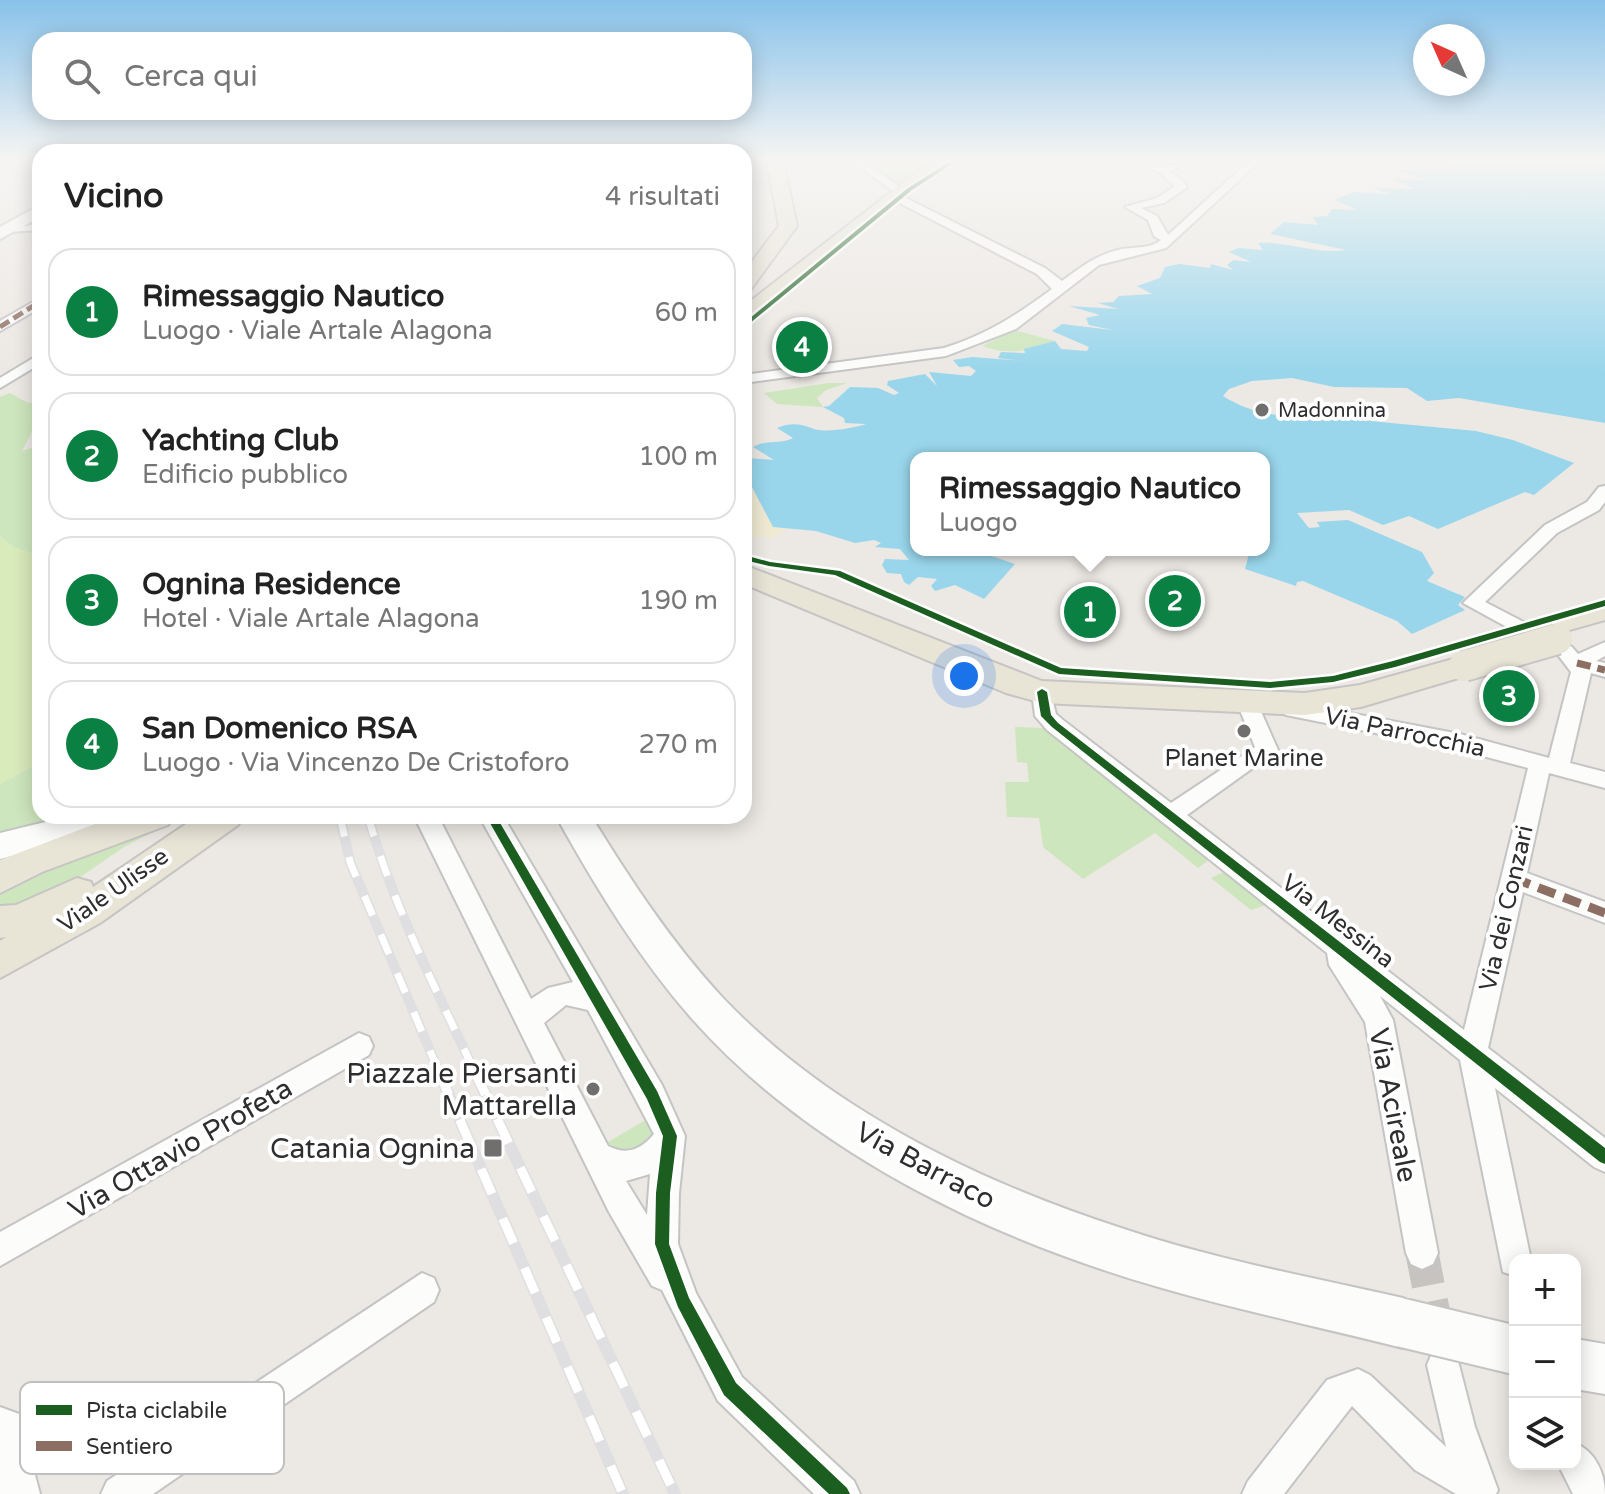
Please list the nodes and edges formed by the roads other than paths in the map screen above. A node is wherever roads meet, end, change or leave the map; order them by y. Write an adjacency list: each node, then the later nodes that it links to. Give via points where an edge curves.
1 (785, 231): 9 (main road)
2 (849, 231): 10 (main road)
3 (935, 231): 7 (street)
4 (960, 231): 7 (street)
5 (1158, 231): 8 (street)
6 (1178, 231): 8 (street)
7 (966, 234): 14 (street, via 1041,271)
8 (1169, 239): 14 (street, via 1154,250 1109,256)
9 (780, 241): 10 (main road, via 784,248 776,259 783,263); 11 (main road)
10 (828, 248): 12 (main road)
11 (752, 275)
12 (784, 284): 13 (main road, via 762,277); 16 (main road)
13 (752, 285)
14 (1059, 291): 21 (street, via 991,338 946,352)
15 (32, 307): 18 (street)
16 (752, 310)
17 (0, 315): 18 (street)
18 (17, 316): 19 (street)
19 (0, 327)
20 (32, 363): 22 (street)
21 (752, 378)
22 (0, 384)
23 (1605, 491): 24 (street)
24 (1599, 507): 29 (street, via 1551,529 1473,603)
25 (752, 567): 33 (main road)
26 (752, 577): 34 (main road, via 1017,686)
27 (1605, 611): 29 (main road)
28 (1605, 625): 29 (main road)
29 (1559, 646): 30 (street); 31 (main road, bridge); 32 (street); 36 (street, Via dei Conzari, via 1581,672)
30 (1605, 648)
31 (1456, 660): 33 (main road, via 1321,688); 35 (main road, via 1361,696)
32 (1605, 670)
33 (1078, 688): 34 (main road); 35 (main road)
34 (1044, 704): 38 (street, Via Messina)
35 (1259, 704): 36 (street, Via Parrocchia, via 1460,742); 38 (street, via 1267,750)
36 (1549, 765): 37 (street, Via Parrocchia); 50 (street, Via dei Conzari)
37 (1605, 780)
38 (1170, 815): 54 (street, Via Messina)
39 (90, 824): 47 (main road)
40 (97, 824): 48 (main road)
41 (133, 824): 49 (main road)
42 (193, 824): 53 (main road, via 43,911)
43 (213, 824): 51 (main road, Viale Ulisse)
44 (430, 824): 60 (street)
45 (495, 824): 57 (street)
46 (578, 824): 71 (main road, Via Barraco, bridge, via 640,925 733,1034 860,1134 1012,1210 1129,1254)
47 (0, 846)
48 (0, 857)
49 (0, 878)
50 (1513, 878): 52 (street); 62 (street, Via dei Conzari)
51 (86, 912): 55 (main road, Viale Ulisse); 56 (main road)
52 (1605, 913)
53 (0, 922)
54 (1315, 928): 58 (street, Via Messina); 59 (street, Via Acireale, via 1359,984)
55 (0, 961)
56 (0, 979)
57 (594, 1000): 60 (street, via 582,993 554,997); 63 (street, via 652,1095)
58 (1421, 1012): 59 (street, via 1400,1011); 62 (street, Via Messina)
59 (1379, 1020): 67 (street, Via Acireale)
60 (529, 1022): 64 (street)
61 (359, 1046): 66 (street, Via Ottavio Profeta)
62 (1473, 1053): 65 (street, Via Messina); 68 (street)
63 (670, 1136): 64 (street, via 646,1162 628,1167); 70 (street, via 662,1244)
64 (598, 1157): 70 (street, via 642,1240)
65 (1605, 1157)
66 (0, 1250)
67 (1422, 1253)
68 (1514, 1254)
69 (422, 1290): 75 (street)
70 (683, 1302): 82 (street, via 730,1389)
71 (1509, 1349)
72 (1444, 1365): 79 (street, via 1453,1415)
73 (1581, 1365): 74 (main road)
74 (1605, 1369)
75 (284, 1383)
76 (0, 1433): 80 (main road)
77 (1580, 1470): 84 (street)
78 (150, 1474): 81 (street)
79 (1478, 1489): 83 (street, via 1428,1457 1358,1387 1339,1392)
80 (13, 1494)
81 (120, 1494)
82 (841, 1494)
83 (1261, 1494)
84 (1593, 1494)

